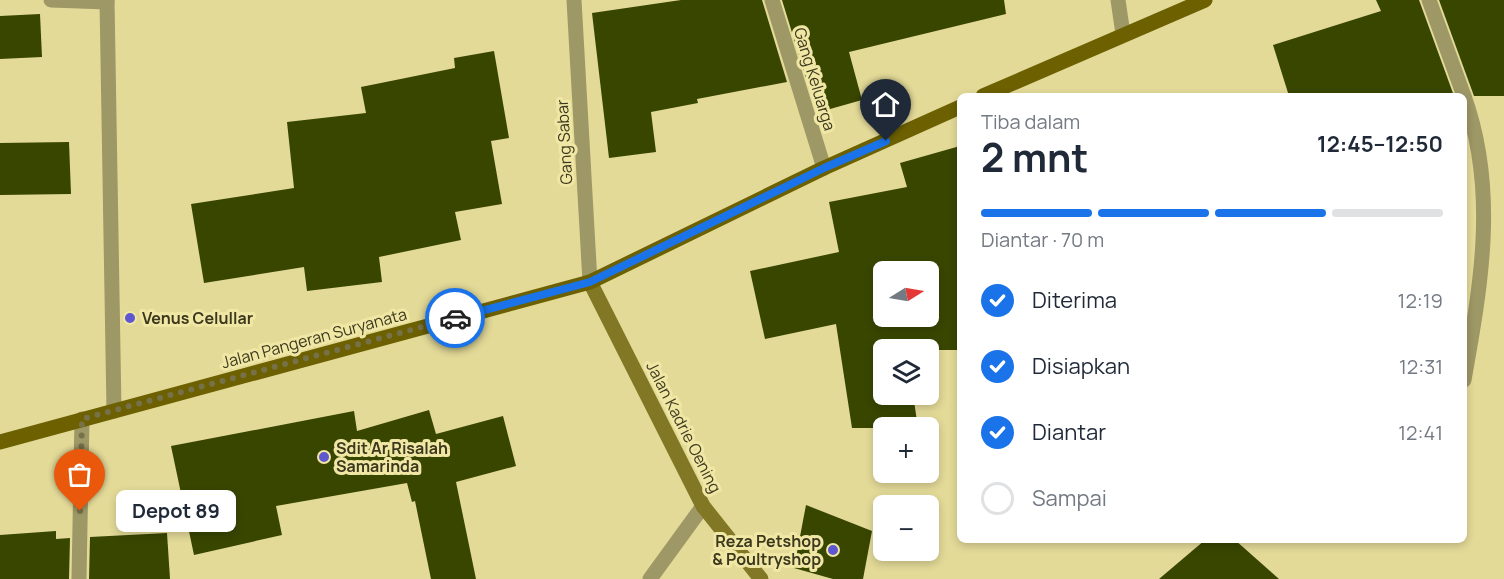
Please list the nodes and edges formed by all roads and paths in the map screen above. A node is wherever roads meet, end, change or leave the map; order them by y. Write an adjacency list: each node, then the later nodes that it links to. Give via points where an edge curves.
1 (51, 0): 7 (street)
2 (574, 0): 14 (street, Gang Sabar)
3 (772, 0): 13 (street, Gang Keluarga)
4 (1118, 0): 8 (street)
5 (1205, 0): 8 (main road)
6 (1429, 0): 10 (street)
7 (107, 1): 16 (street)
8 (1123, 34): 9 (main road)
9 (990, 93)
10 (1463, 93)
11 (957, 108): 13 (main road, Jalan Pangeran Suryanata)
12 (1467, 108): 15 (street, via 1481,165 1485,238)
13 (824, 168): 14 (main road, Jalan Pangeran Suryanata)
14 (590, 282): 16 (main road, Jalan Pangeran Suryanata); 19 (main road, Jalan Kadrie Oening)
15 (1467, 363)
16 (114, 411): 17 (main road, Jalan Pangeran Suryanata)
17 (82, 419): 18 (main road, Jalan Pangeran Suryanata); 20 (street)
18 (0, 442)
19 (703, 506): 21 (street); 22 (main road, Jalan Kadrie Oening)
20 (79, 579)
21 (650, 579)
22 (761, 579)

